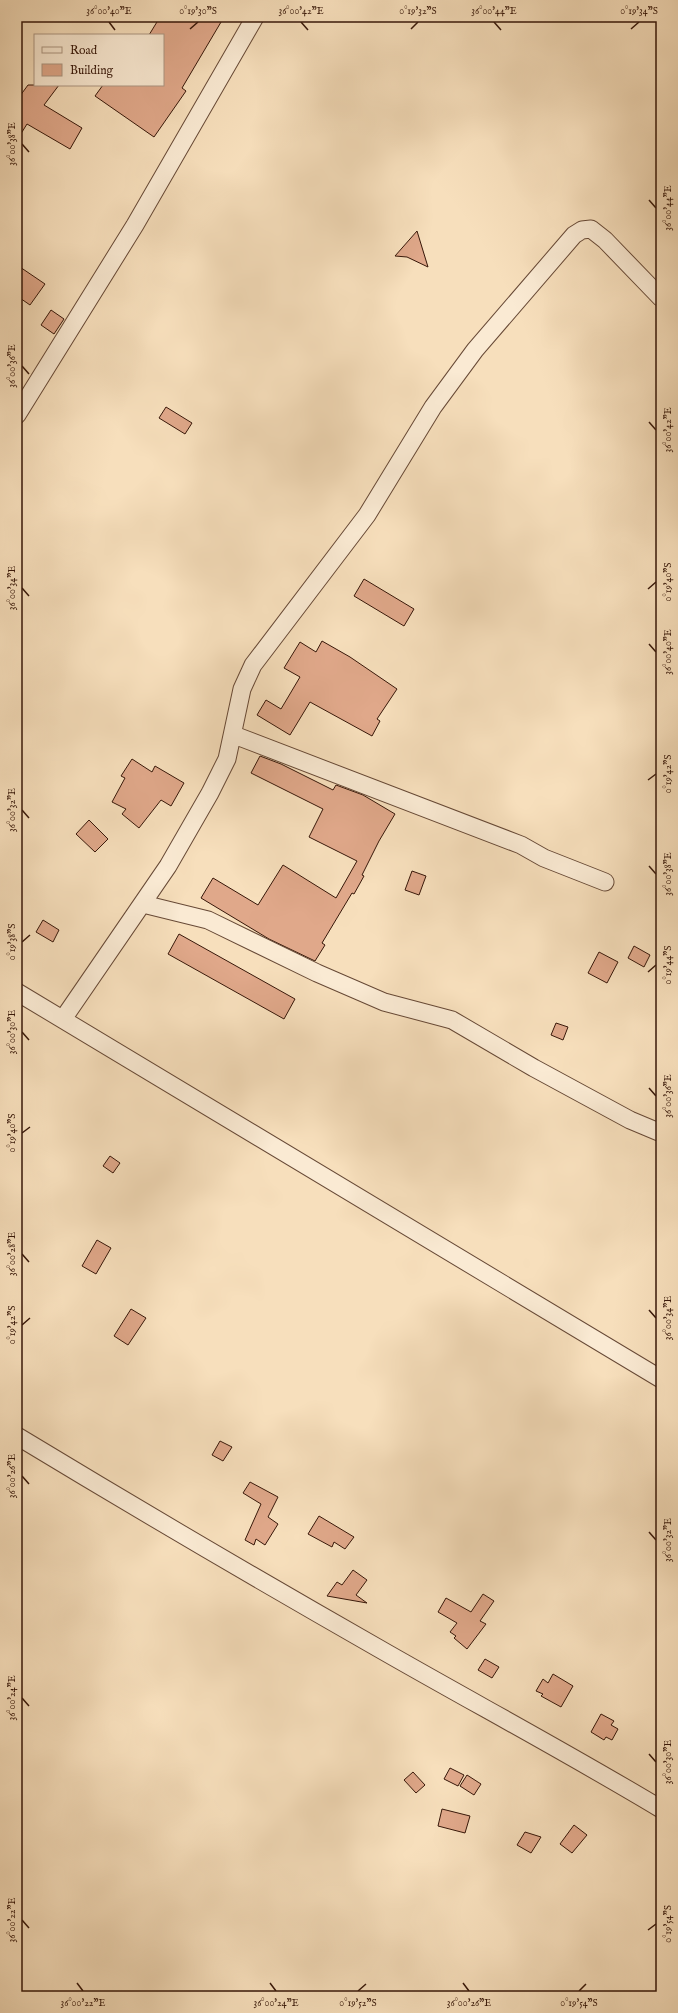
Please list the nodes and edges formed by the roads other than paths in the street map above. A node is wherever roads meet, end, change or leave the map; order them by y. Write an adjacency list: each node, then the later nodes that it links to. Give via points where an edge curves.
1 (255, 17): 3 (street, via 135,225)
2 (661, 298): 4 (street, via 591,229 582,230 574,235 475,350 433,406 367,515 253,665 242,689)
3 (17, 415)
4 (234, 735): 5 (street, via 521,845 544,858); 6 (street, via 228,759 168,866)
5 (605, 882)
6 (143, 904): 8 (street); 9 (street, via 208,920 317,973 384,1002 452,1020 630,1120)
7 (17, 992): 8 (street)
8 (63, 1019): 10 (street)
9 (661, 1133)
10 (661, 1379)
11 (17, 1436): 12 (street, via 163,1524 603,1774)
12 (661, 1810)

